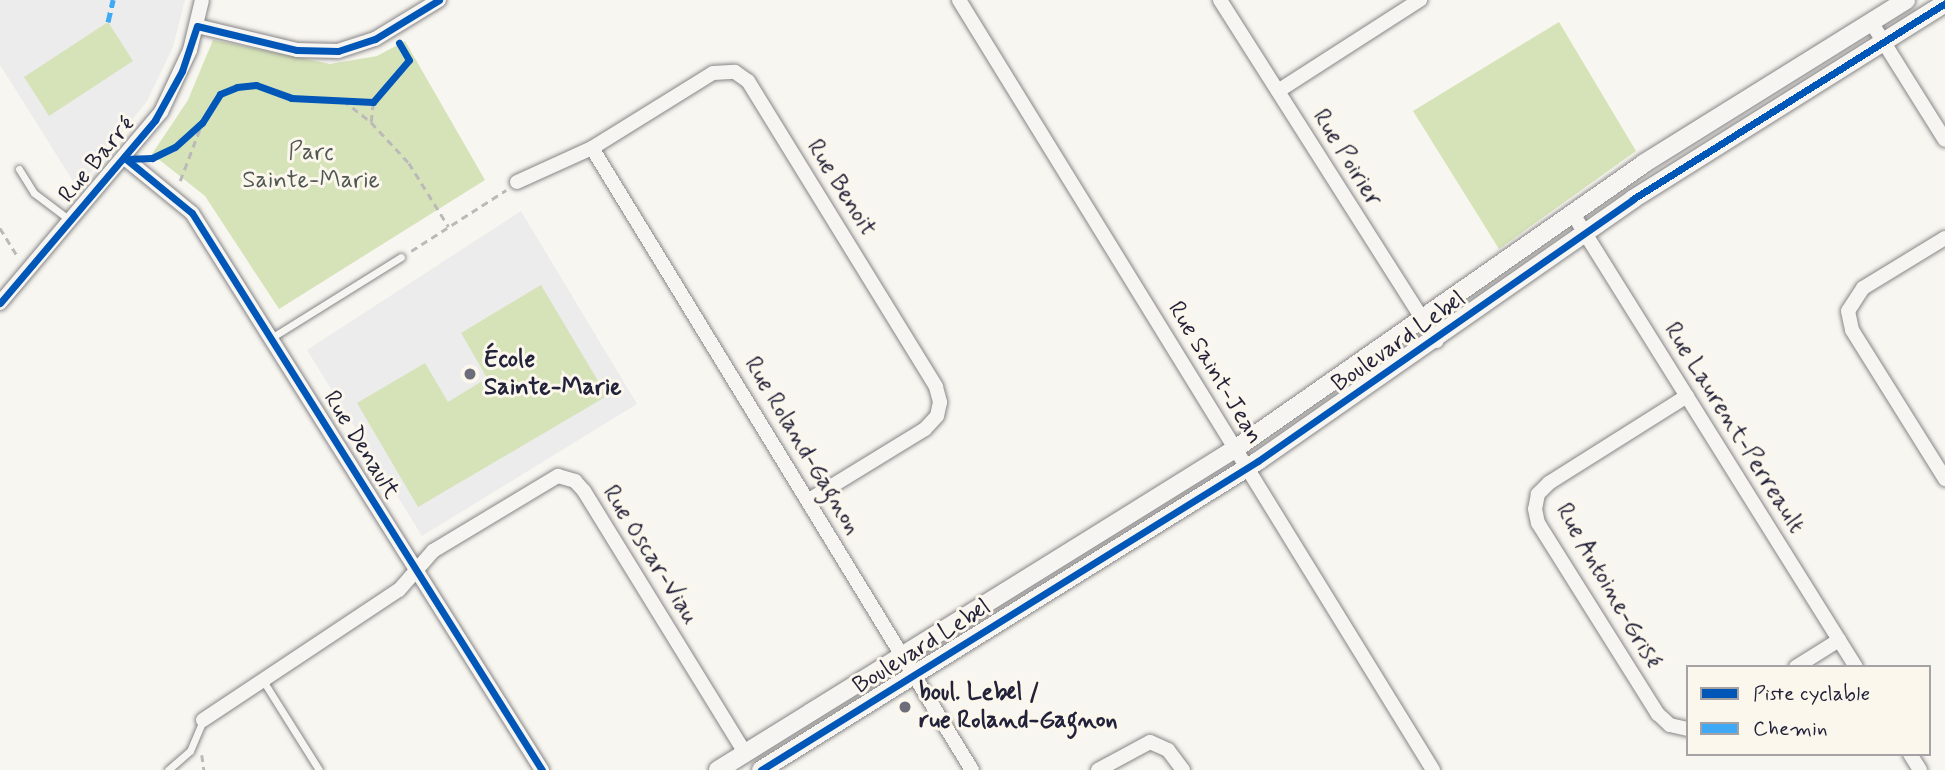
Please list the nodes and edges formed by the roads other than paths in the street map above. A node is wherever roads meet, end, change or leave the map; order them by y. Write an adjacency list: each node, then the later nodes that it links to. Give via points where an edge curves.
1 (202, 0): 9 (street, Rue Barré)
2 (439, 0): 9 (street, via 374,39 338,51 297,50)
3 (959, 0): 27 (street, Rue Saint-Jean)
4 (1220, 0): 11 (street, Rue Poirier)
5 (1420, 0): 11 (street)
6 (1906, 0): 8 (street, Boulevard Lebel)
7 (1945, 3): 10 (street, Boulevard Lebel)
8 (1871, 22): 10 (street); 17 (street, Boulevard Lebel, via 1661,153)
9 (197, 26): 14 (street, Rue Barré, via 166,104)
10 (1883, 41): 12 (street); 19 (street, Boulevard Lebel)
11 (1278, 92): 23 (street, Rue Poirier)
12 (1945, 140)
13 (592, 148): 16 (street, Rue Benoit); 30 (street, Rue Roland-Gagnon); 30 (street, Rue Benoit, via 719,71 744,77 770,116 936,387 940,402 937,416 925,429)
14 (125, 159): 18 (street, Rue Barré); 24 (street, Rue Denault, via 192,213)
15 (19, 169): 18 (lane, via 34,193)
16 (517, 182)
17 (1573, 214): 19 (street, Rue Laurent-Perreault); 23 (street, Boulevard Lebel)
18 (71, 221): 22 (street, Rue Barré)
19 (1586, 233): 25 (street, Boulevard Lebel); 26 (street, Rue Laurent-Perreault)
20 (1945, 238): 29 (street, via 1863,288 1848,311 1852,330)
21 (401, 257): 24 (lane)
22 (0, 303)
23 (1423, 321): 25 (street, Rue Poirier); 27 (street, Boulevard Lebel)
24 (271, 338): 31 (street, Rue Denault)
25 (1436, 341): 28 (street, Boulevard Lebel)
26 (1687, 396): 32 (street, Rue Laurent-Perreault); 39 (street, Rue Antoine-Grisé, via 1549,482 1538,494 1535,509 1538,523 1658,714 1670,725)
27 (1235, 449): 28 (street, Rue Saint-Jean); 33 (street, Boulevard Lebel)
28 (1247, 468): 36 (street, Boulevard Lebel); 49 (street, Rue Saint-Jean)
29 (1945, 480)
30 (809, 500): 33 (street, Rue Roland-Gagnon)
31 (418, 571): 37 (street, Rue Oscar-Viau, via 399,590); 40 (street, Rue Oscar-Viau, via 433,551 541,483 558,476 575,481); 43 (street, Rue Denault)
32 (1839, 640): 34 (street); 35 (street, Rue Laurent-Perreault)
33 (901, 654): 36 (street, Rue Roland-Gagnon); 40 (street, Boulevard Lebel)
34 (1799, 665)
35 (1855, 665)
36 (913, 674): 45 (street, Boulevard Lebel); 46 (street, Rue Roland-Gagnon)
37 (262, 679): 38 (street, Rue Oscar-Viau); 42 (lane)
38 (203, 720): 41 (lane, via 190,751)
39 (1686, 729)
40 (745, 753): 44 (street, Boulevard Lebel)
41 (168, 770)
42 (318, 770)
43 (542, 770)
44 (718, 770)
45 (761, 770)
46 (972, 770)
47 (1098, 770): 48 (street, via 1150,742 1168,750)
48 (1183, 770)
49 (1433, 770)

